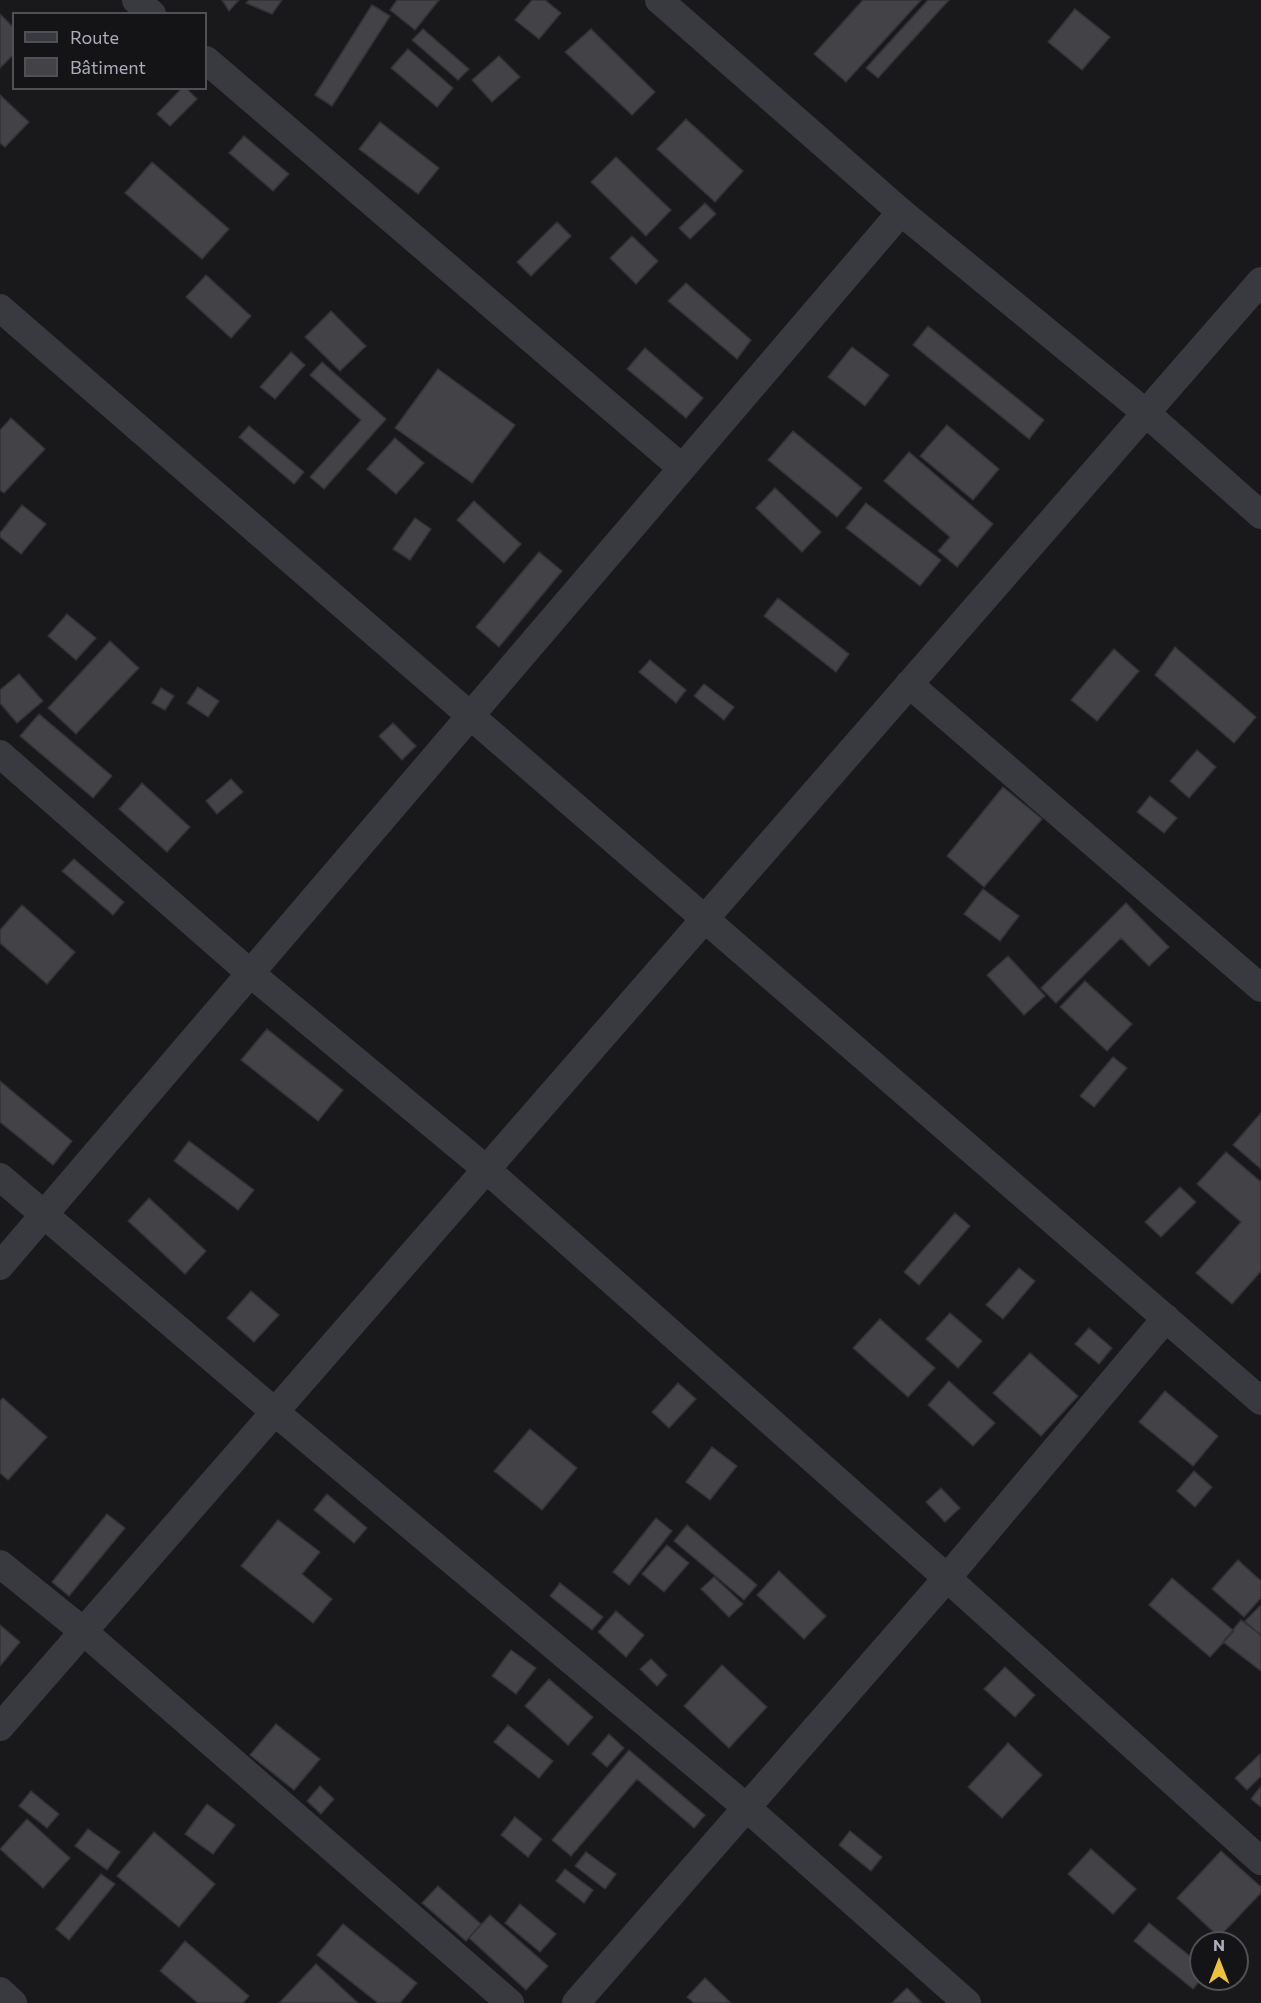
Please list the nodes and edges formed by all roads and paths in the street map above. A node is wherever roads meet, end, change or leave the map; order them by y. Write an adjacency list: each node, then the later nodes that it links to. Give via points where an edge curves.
1 (136, 0): 3 (street)
2 (659, 0): 5 (street)
3 (150, 12)
4 (207, 61): 9 (street)
5 (901, 212): 8 (street); 9 (street)
6 (1261, 281): 8 (street)
7 (0, 308): 12 (street)
8 (1146, 413): 10 (street); 11 (street)
9 (682, 468): 12 (street)
10 (1261, 515)
11 (909, 684): 14 (street); 16 (street)
12 (469, 717): 14 (street); 15 (street)
13 (0, 754): 15 (street)
14 (705, 918): 17 (street); 21 (street)
15 (250, 973): 17 (street); 19 (street)
16 (1261, 988)
17 (486, 1169): 23 (street); 25 (street)
18 (0, 1177): 19 (street)
19 (43, 1216): 20 (street); 23 (street)
20 (0, 1266)
21 (1166, 1318): 22 (street); 25 (street)
22 (1261, 1401)
23 (275, 1412): 26 (street); 28 (street)
24 (0, 1564): 26 (street)
25 (947, 1578): 28 (street); 29 (street)
26 (83, 1631): 27 (street); 32 (street)
27 (0, 1726)
28 (747, 1808): 33 (street); 34 (street)
29 (1261, 1861)
30 (0, 1991): 31 (street)
31 (13, 2003)
32 (510, 2003)
33 (576, 2003)
34 (967, 2003)

